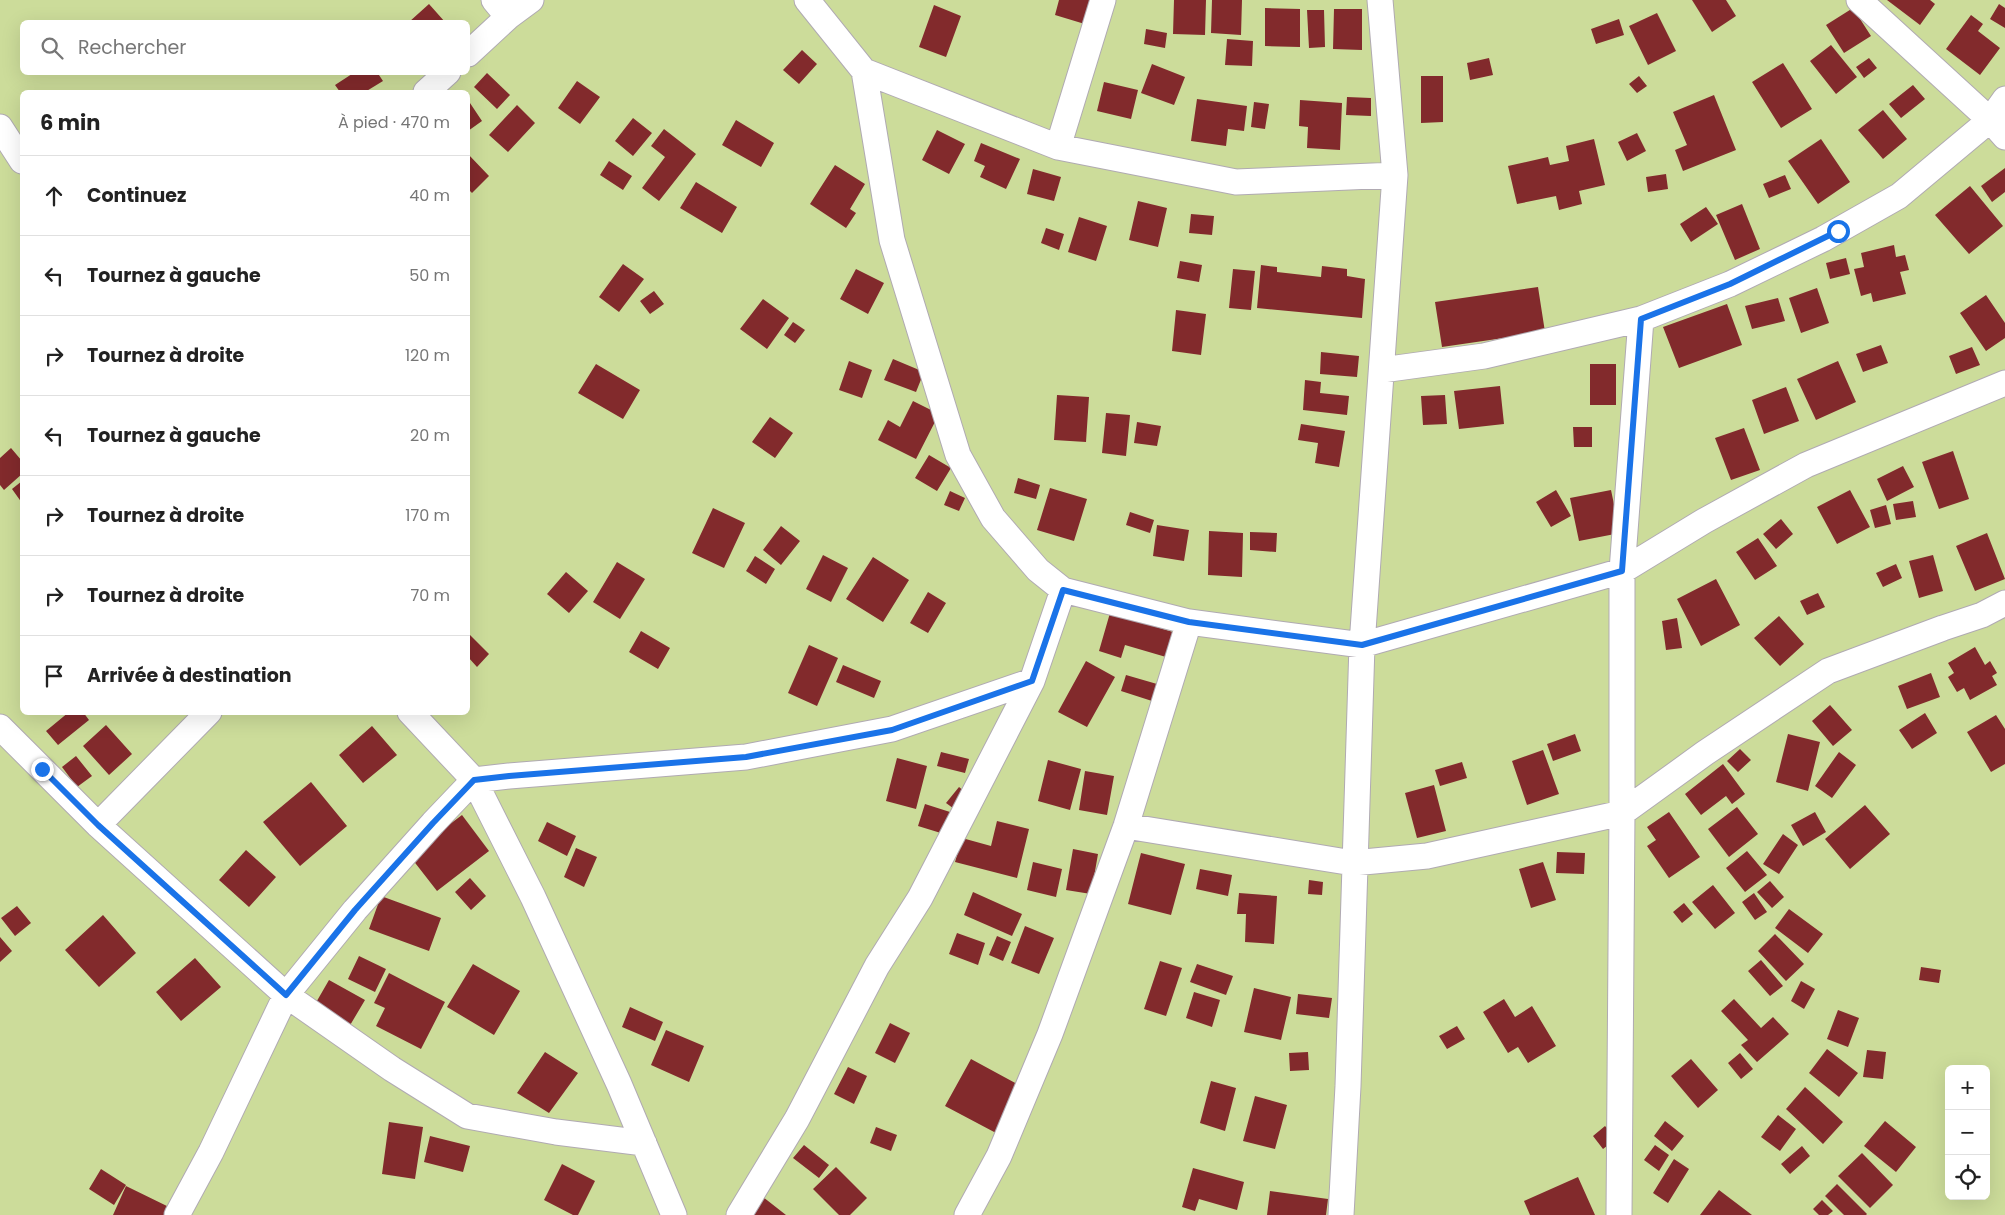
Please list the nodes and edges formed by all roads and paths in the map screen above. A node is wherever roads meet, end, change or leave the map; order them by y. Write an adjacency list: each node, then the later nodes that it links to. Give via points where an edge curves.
1 (531, 0): 6 (street)
2 (807, 0): 8 (street)
3 (1103, 0): 14 (street)
4 (1380, 0): 16 (street)
5 (1859, 0): 13 (street)
6 (501, 8): 7 (street)
7 (470, 51)
8 (864, 71): 14 (street); 21 (street, via 892,240 958,455 993,518 1038,570)
9 (445, 75): 10 (street)
10 (428, 90)
11 (2005, 99): 13 (street)
12 (0, 127): 15 (street)
13 (1997, 128): 17 (street, via 1899,196 1823,239 1730,284)
14 (1058, 147): 16 (street, via 1236,182)
15 (20, 158)
16 (1395, 175): 18 (street)
17 (1641, 319): 18 (street, via 1484,356); 20 (street)
18 (1382, 370): 24 (street)
19 (2005, 383): 20 (street, via 1806,465)
20 (1622, 571): 24 (street); 30 (street)
21 (1063, 590): 23 (street); 25 (street)
22 (2005, 603): 30 (street, via 1982,615 1828,671)
23 (1189, 622): 24 (street); 32 (street)
24 (1362, 645): 33 (street)
25 (1032, 681): 29 (street, via 892,730 746,757); 38 (street, via 920,898 877,966 797,1118)
26 (207, 715): 31 (street)
27 (413, 715): 29 (street)
28 (0, 727): 31 (street)
29 (474, 780): 34 (street, via 355,910); 35 (street, via 533,897)
30 (1622, 813): 33 (street, via 1427,856); 41 (street)
31 (98, 825): 34 (street)
32 (1126, 826): 33 (street); 39 (street, via 1050,1034 999,1156)
33 (1354, 863): 40 (street)
34 (286, 995): 35 (street, via 392,1069 467,1116); 36 (street)
35 (644, 1143): 37 (street)
36 (177, 1215)
37 (674, 1215)
38 (739, 1215)
39 (967, 1215)
40 (1341, 1215)
41 (1619, 1215)

